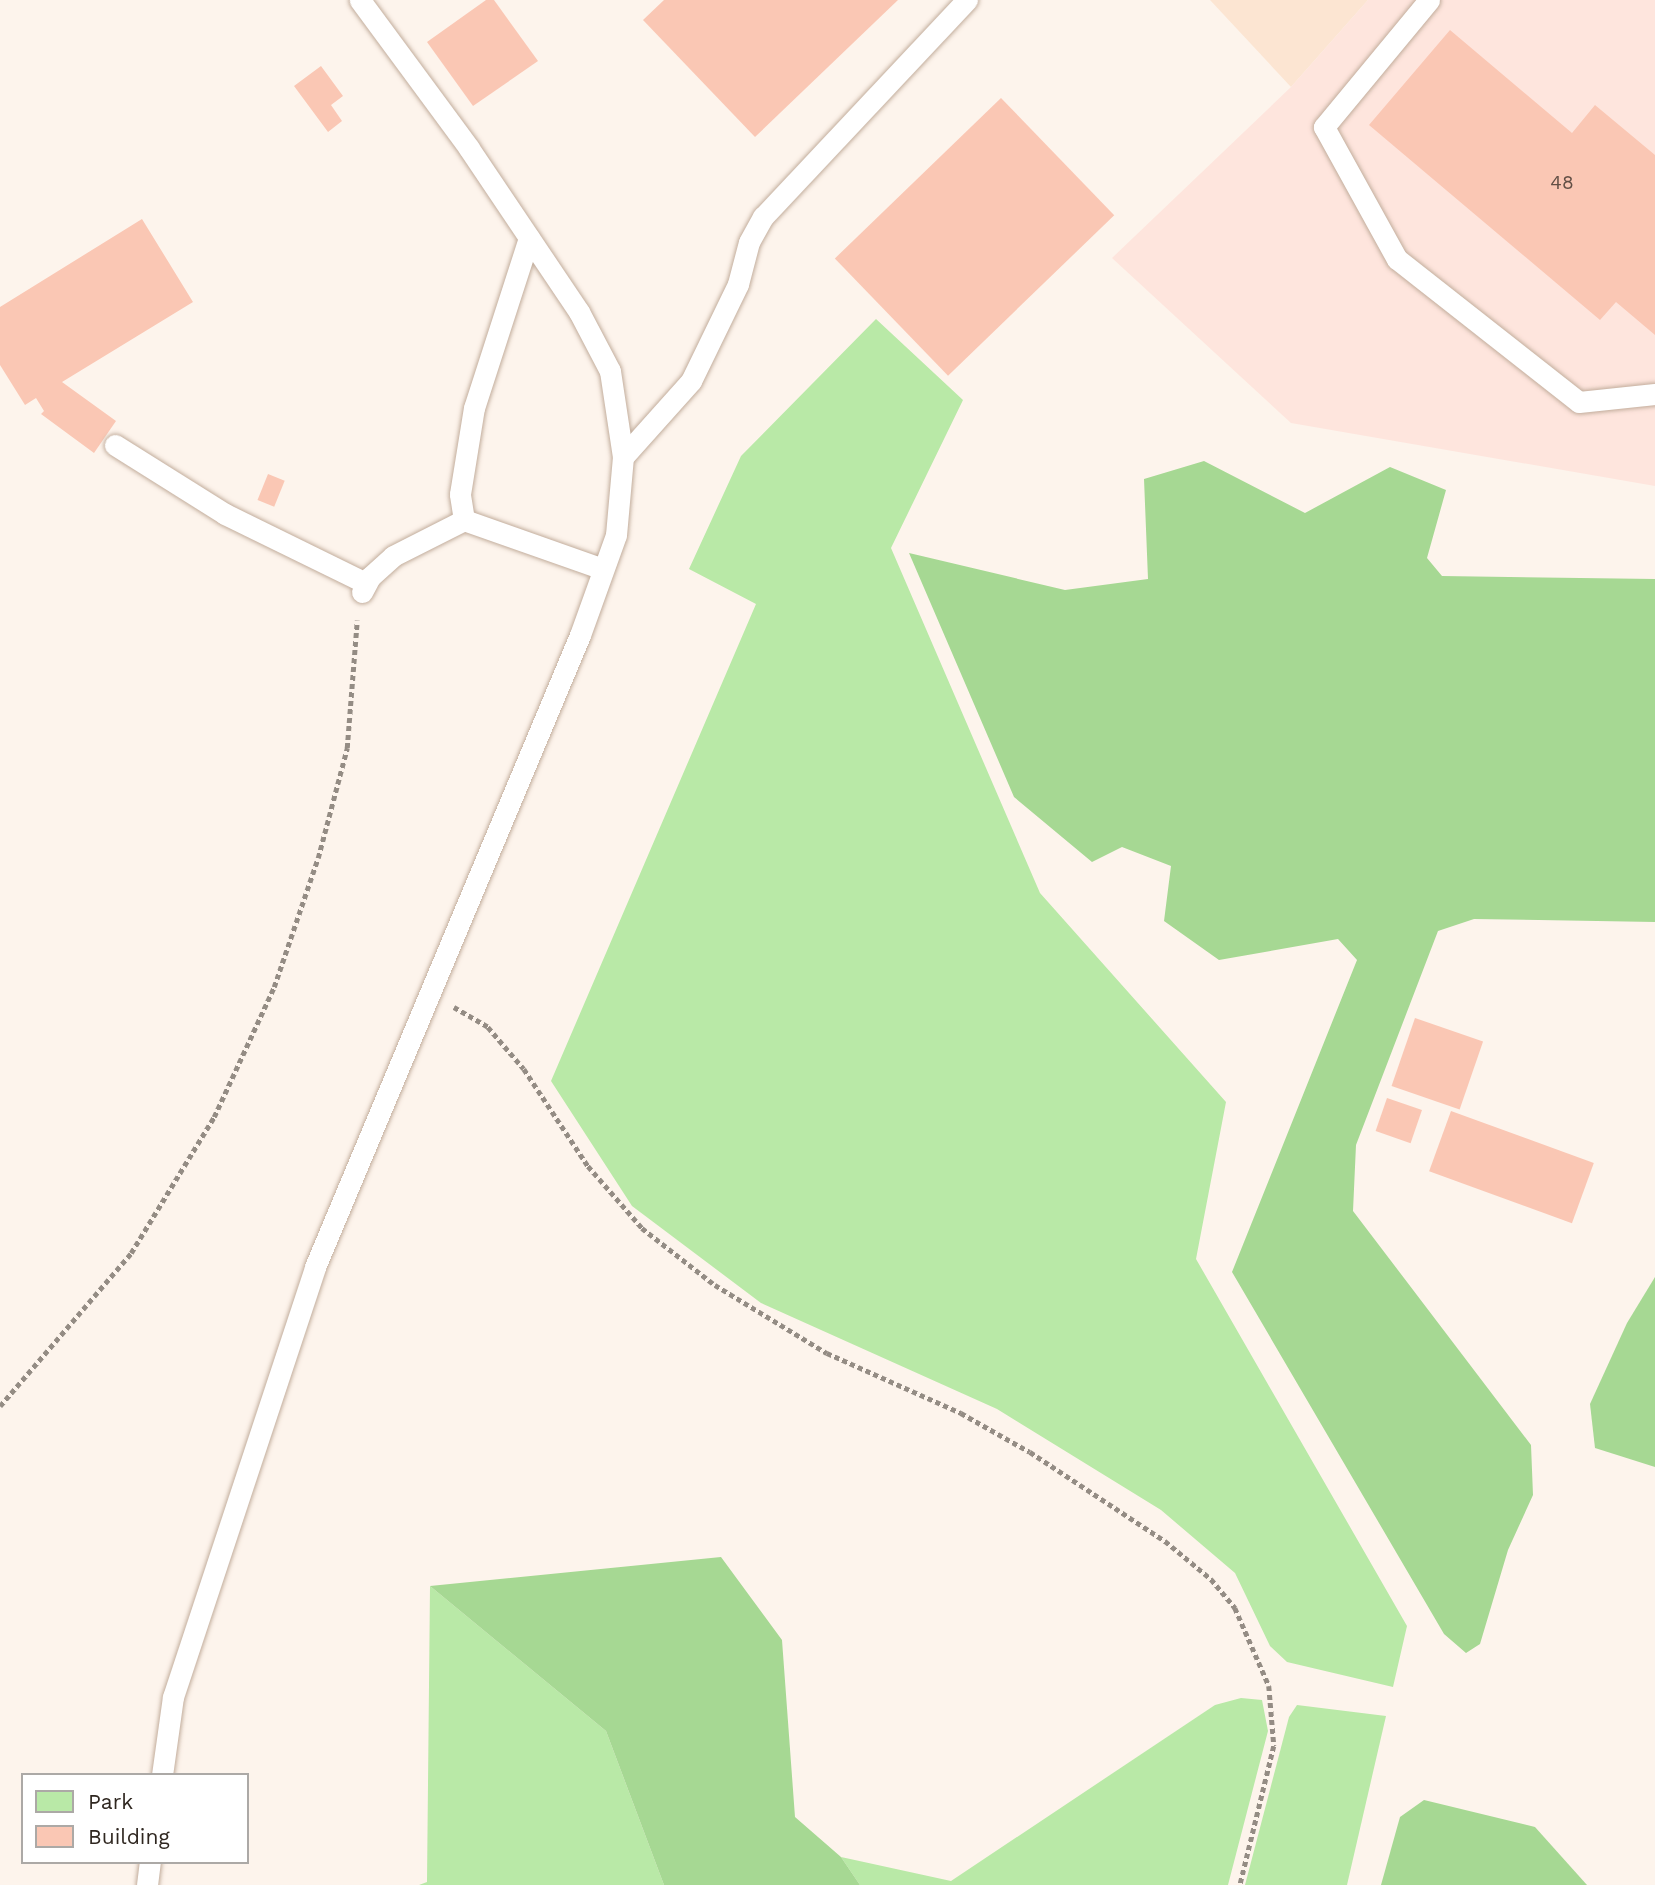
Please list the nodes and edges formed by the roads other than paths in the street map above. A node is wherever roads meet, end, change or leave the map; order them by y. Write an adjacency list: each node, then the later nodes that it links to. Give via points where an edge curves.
1 (360, 0): 4 (lane)
2 (967, 0): 7 (lane, via 763,217 749,242 738,284 691,382)
3 (1429, 0): 5 (lane, via 1324,127 1397,259 1579,402)
4 (529, 239): 7 (lane, via 579,312 610,371); 8 (lane, via 474,408 460,494)
5 (1655, 394)
6 (115, 445): 8 (lane, via 225,514 364,588 393,556)
7 (623, 457): 9 (lane, via 615,535)
8 (464, 520): 9 (lane)
9 (603, 569): 10 (lane, via 315,1267 173,1697)
10 (162, 1773)
11 (150, 1864): 12 (lane)
12 (147, 1885)

